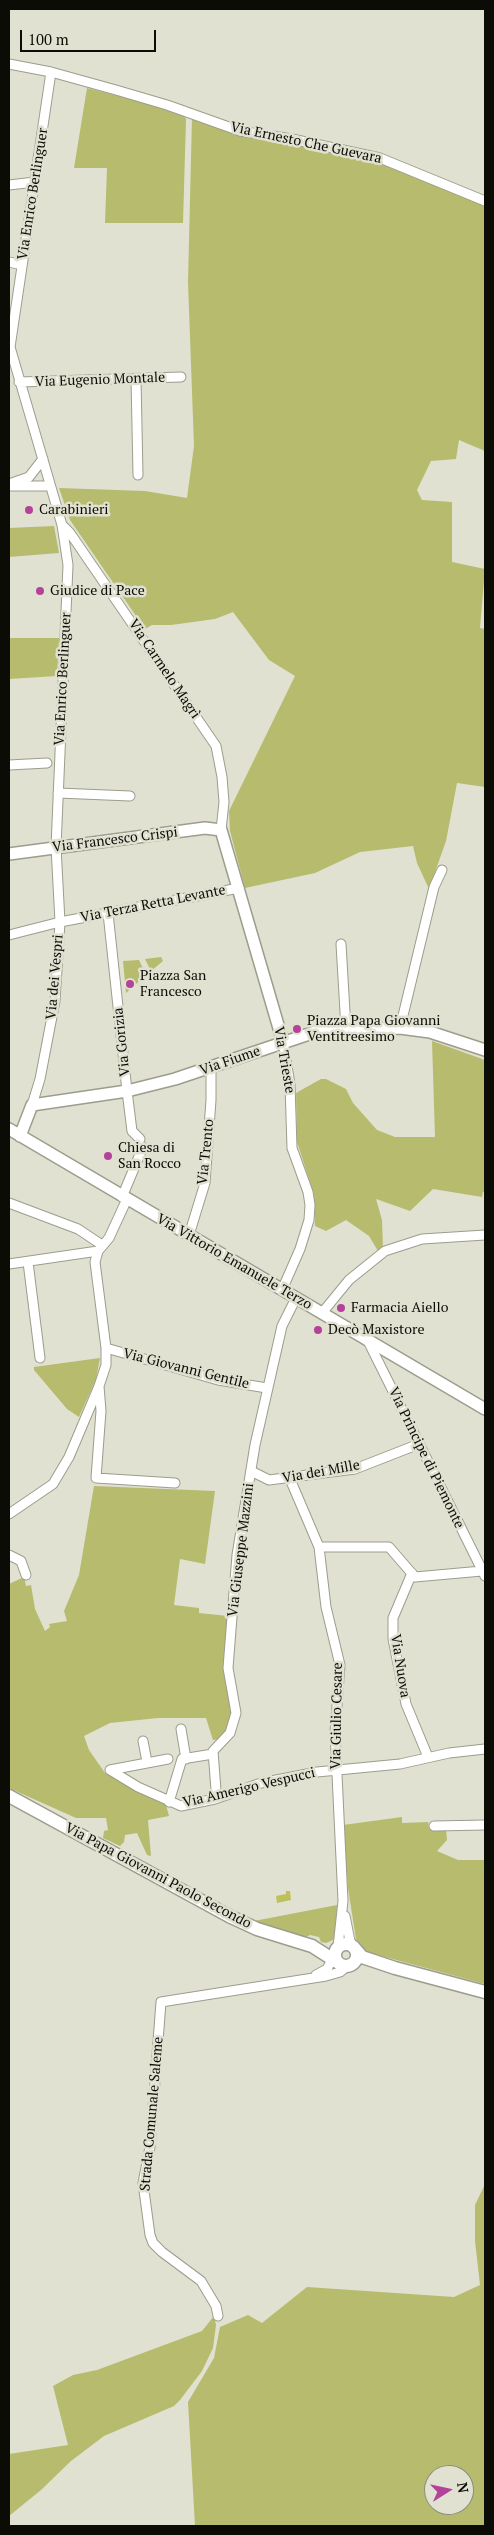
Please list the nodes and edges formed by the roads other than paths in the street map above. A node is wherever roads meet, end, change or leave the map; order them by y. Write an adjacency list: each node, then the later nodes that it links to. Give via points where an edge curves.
1 (9, 64): 2 (street, Via Ernesto Che Guevara)
2 (51, 72): 3 (street, Via Enrico Berlinguer); 5 (street, Via Ernesto Che Guevara, via 167,105 240,131 380,158)
3 (35, 182): 4 (street); 7 (street, Via Enrico Berlinguer)
4 (9, 185)
5 (485, 201)
6 (9, 262): 7 (street)
7 (22, 265): 10 (street, Via Enrico Berlinguer, via 10,347)
8 (181, 377): 9 (street, Via Eugenio Montale)
9 (136, 379): 10 (street, Via Eugenio Montale); 12 (street)
10 (19, 382): 11 (street, Via Enrico Berlinguer)
11 (43, 459): 13 (street, via 29,477); 14 (street, Via Enrico Berlinguer)
12 (138, 475)
13 (9, 485): 14 (street)
14 (50, 486): 15 (street, Via Enrico Berlinguer)
15 (62, 525): 18 (street, Via Enrico Berlinguer, via 68,565); 20 (street, Via Carmelo Magrì, via 216,746 224,802)
16 (47, 763): 17 (street)
17 (9, 765)
18 (58, 793): 19 (street); 21 (street, Via Enrico Berlinguer)
19 (130, 796)
20 (221, 830): 21 (street, Via Francesco Crispi, via 205,828); 24 (street, Via Trieste)
21 (56, 847): 22 (street, Via Francesco Crispi); 26 (street, Via dei Vespri)
22 (9, 854)
23 (442, 870): 30 (street, via 434,888)
24 (239, 888): 25 (street, Via Terza Retta Levante); 31 (street, Via Trieste)
25 (108, 913): 26 (street, Via Terza Retta Levante); 34 (street, Via Gorizia)
26 (60, 922): 27 (street, Via Terza Retta Levante); 35 (street, Via dei Vespri, via 55,1001)
27 (9, 935)
28 (340, 944): 29 (street)
29 (346, 1028): 30 (street, Via Fiume); 31 (street, Via Fiume, via 314,1032)
30 (400, 1028): 32 (street, Via Fiume, via 430,1032)
31 (283, 1042): 33 (street, Via Fiume); 45 (street, Via Trieste, via 290,1084 292,1148 310,1205 300,1249)
32 (485, 1050)
33 (211, 1067): 34 (street, Via Fiume); 41 (street, Via Trento, via 205,1183)
34 (127, 1091): 35 (street, Via Fiume); 38 (street, Via Gorizia, via 132,1131 141,1143)
35 (32, 1105): 37 (street)
36 (9, 1129): 37 (street, Via Vittorio Emanuele Terzo)
37 (20, 1136): 38 (street, Via Vittorio Emanuele Terzo)
38 (124, 1198): 41 (street, Via Vittorio Emanuele Terzo); 42 (street, Via Gorizia, via 109,1238)
39 (9, 1204): 42 (street, via 78,1229)
40 (485, 1234): 47 (street, via 422,1238 385,1251 349,1280)
41 (189, 1235): 45 (street, Via Vittorio Emanuele Terzo)
42 (100, 1248): 43 (street); 49 (street, via 95,1262)
43 (28, 1262): 44 (street); 50 (street)
44 (9, 1264)
45 (282, 1290): 46 (street, Via Vittorio Emanuele Terzo)
46 (296, 1298): 47 (street, Via Vittorio Emanuele Terzo); 52 (street, Via Giuseppe Mazzini, via 282,1326)
47 (322, 1314): 48 (street, Via Vittorio Emanuele Terzo)
48 (368, 1340): 53 (street, Via Vittorio Emanuele Terzo); 54 (street, Via Principe di Piemonte)
49 (106, 1348): 51 (street, via 106,1365); 52 (street, Via Giovanni Gentile, via 218,1380)
50 (40, 1358)
51 (99, 1386): 57 (street, via 101,1411 96,1478); 58 (street, via 69,1457 53,1484)
52 (267, 1388): 55 (street, Via Giuseppe Mazzini)
53 (485, 1409)
54 (419, 1444): 56 (street, Via dei Mille, via 355,1469); 62 (street, Via Principe di Piemonte)
55 (250, 1471): 56 (street, Via dei Mille, via 269,1480); 67 (street, Via Giuseppe Mazzini, via 237,1555 228,1668 236,1713 230,1733 216,1746)
56 (290, 1479): 59 (street, Via Giulio Cesare)
57 (175, 1483)
58 (9, 1514)
59 (319, 1547): 61 (street, via 389,1547); 72 (street, Via Giulio Cesare, via 326,1607 340,1665)
60 (9, 1555): 63 (street, via 22,1561)
61 (412, 1574): 62 (street, via 415,1578); 68 (street, Via Nuova, via 393,1618 393,1639 406,1704)
62 (484, 1574)
63 (26, 1575)
64 (181, 1729): 69 (street)
65 (143, 1741): 71 (street)
66 (485, 1749): 68 (street, Via Amerigo Vespucci)
67 (213, 1754): 69 (street); 74 (street)
68 (428, 1757): 72 (street, Via Amerigo Vespucci, via 400,1764)
69 (186, 1758): 75 (street, via 182,1759)
70 (168, 1759): 71 (street)
71 (147, 1762): 75 (street, Via Amerigo Vespucci, via 110,1770)
72 (336, 1771): 74 (street, Via Amerigo Vespucci, via 261,1783); 78 (street, Via Giulio Cesare)
73 (9, 1796): 78 (main road, Via Papa Giovanni Paolo Secondo, via 229,1916)
74 (215, 1799): 75 (street, Via Amerigo Vespucci, via 181,1806)
75 (169, 1802)
76 (485, 1825): 77 (street)
77 (434, 1826)
78 (344, 1956): 79 (street); 79 (street, via 340,1972); 80 (main road, Via Papa Giovanni Paolo Secondo, via 362,1957)
79 (314, 1976): 81 (street, Strada Comunale Saleme, via 161,2002 150,2147 143,2183 150,2235 162,2252 201,2281 216,2306)
80 (485, 1992)
81 (218, 2316)

